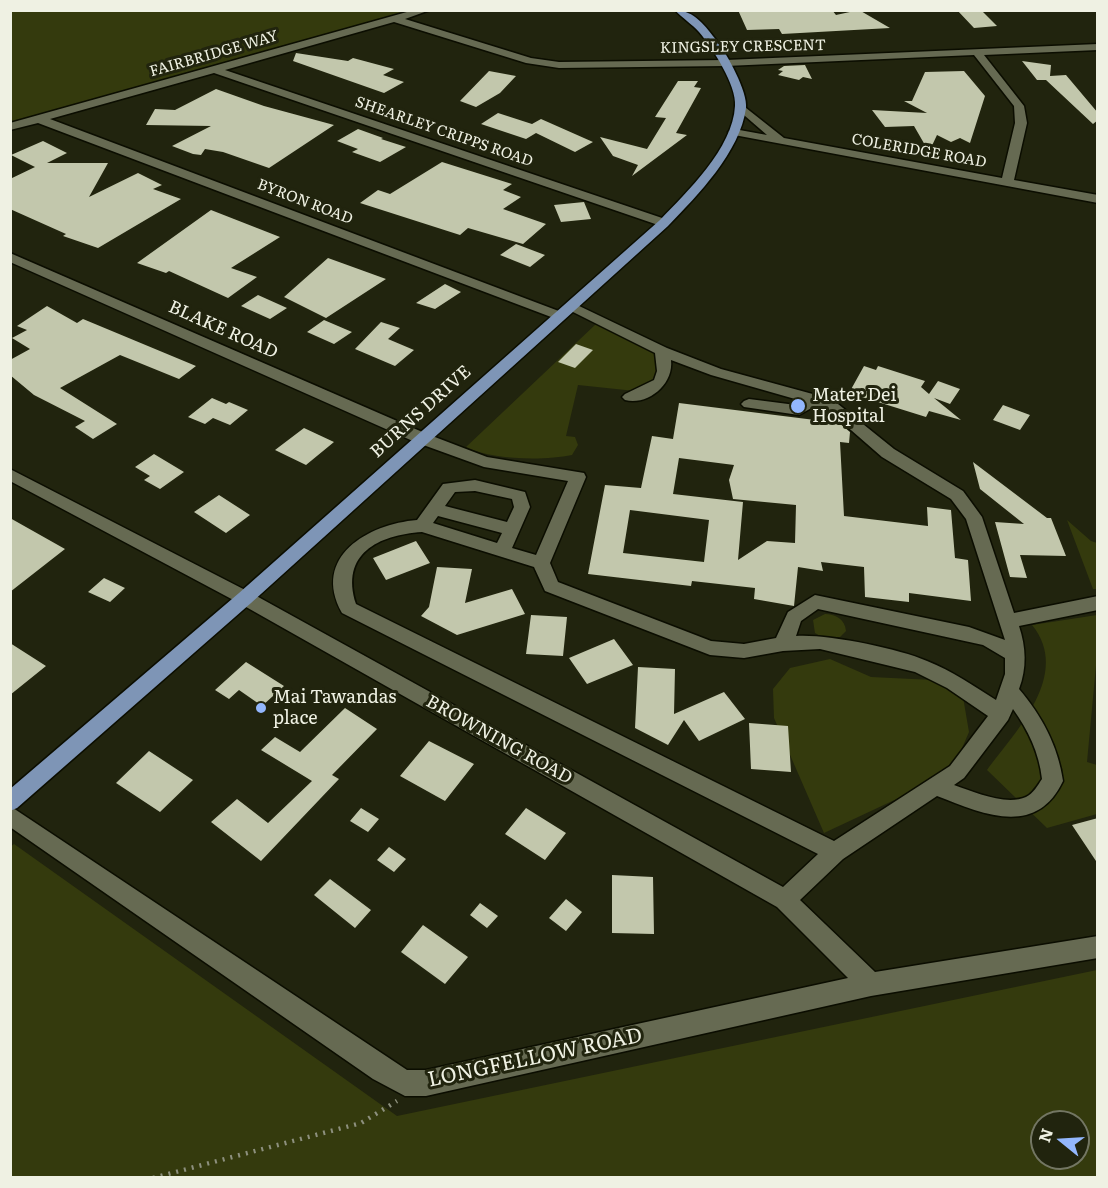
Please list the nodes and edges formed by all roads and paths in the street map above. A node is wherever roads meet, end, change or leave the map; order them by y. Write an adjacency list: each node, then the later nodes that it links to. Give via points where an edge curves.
1 (426, 10): 3 (street, FAIRBRIDGE WAY)
2 (679, 10): 6 (main road, via 700,28)
3 (395, 19): 6 (street, KINGSLEY CRESCENT, via 543,63); 7 (street, FAIRBRIDGE WAY)
4 (1098, 47): 5 (street, KINGSLEY CRESCENT)
5 (978, 54): 6 (street, KINGSLEY CRESCENT); 13 (street, via 1018,106 1021,123)
6 (726, 63): 8 (main road)
7 (215, 70): 9 (street, FAIRBRIDGE WAY); 15 (street, SHEARLEY CRIPPS ROAD)
8 (741, 107): 11 (main road, BURNS DRIVE); 12 (street)
9 (39, 119): 10 (street, FAIRBRIDGE WAY); 17 (street, BYRON ROAD)
10 (10, 127)
11 (734, 132): 12 (street, COLERIDGE ROAD); 15 (main road, BURNS DRIVE, via 704,181)
12 (781, 141): 13 (street, COLERIDGE ROAD)
13 (1007, 183): 14 (street, COLERIDGE ROAD)
14 (1098, 200)
15 (664, 223): 17 (main road, BURNS DRIVE)
16 (10, 257): 22 (street, BLAKE ROAD)
17 (565, 311): 18 (street, BYRON ROAD); 22 (main road, BURNS DRIVE)
18 (662, 351): 19 (street, via 664,380); 20 (street, BYRON ROAD, via 716,372)
19 (630, 397)
20 (815, 399): 21 (street, via 799,410); 31 (street, BYRON ROAD, via 850,419 888,453 957,495 974,517)
21 (749, 404)
22 (421, 438): 28 (street, BLAKE ROAD, via 484,462 578,477); 29 (main road, BURNS DRIVE)
23 (10, 474): 29 (street, BROWNING ROAD)
24 (435, 509): 25 (street); 26 (street); 26 (street, via 449,488 458,485 509,493 519,496 522,507)
25 (422, 526): 27 (street); 39 (street, via 395,528 365,542 344,565 341,586 348,608)
26 (513, 530): 27 (street)
27 (502, 550): 28 (street)
28 (541, 563): 32 (street, via 551,586 710,648 744,651)
29 (245, 598): 37 (main road, BURNS DRIVE); 40 (street, BROWNING ROAD)
30 (1098, 603): 31 (street)
31 (1008, 621): 33 (street, BYRON ROAD)
32 (783, 644): 33 (street, via 794,617 815,602 969,634); 35 (street, via 820,642 921,666 954,682)
33 (1014, 654): 34 (street, BYRON ROAD, via 1015,674)
34 (1009, 690): 35 (street, BYRON ROAD); 36 (street, via 1029,713 1051,762 1053,781 1035,803 1015,809 980,803)
35 (1001, 714): 36 (street, BYRON ROAD, via 957,772)
36 (934, 786): 39 (street, BYRON ROAD)
37 (10, 802)
38 (10, 815): 43 (street, LONGFELLOW ROAD, via 382,1070 405,1083)
39 (836, 852): 40 (street, BYRON ROAD)
40 (785, 900): 42 (street, BROWNING ROAD)
41 (1098, 947): 42 (street, LONGFELLOW ROAD)
42 (871, 984): 43 (street, LONGFELLOW ROAD)
43 (426, 1083): 44 (path, via 361,1123)
44 (153, 1178)

